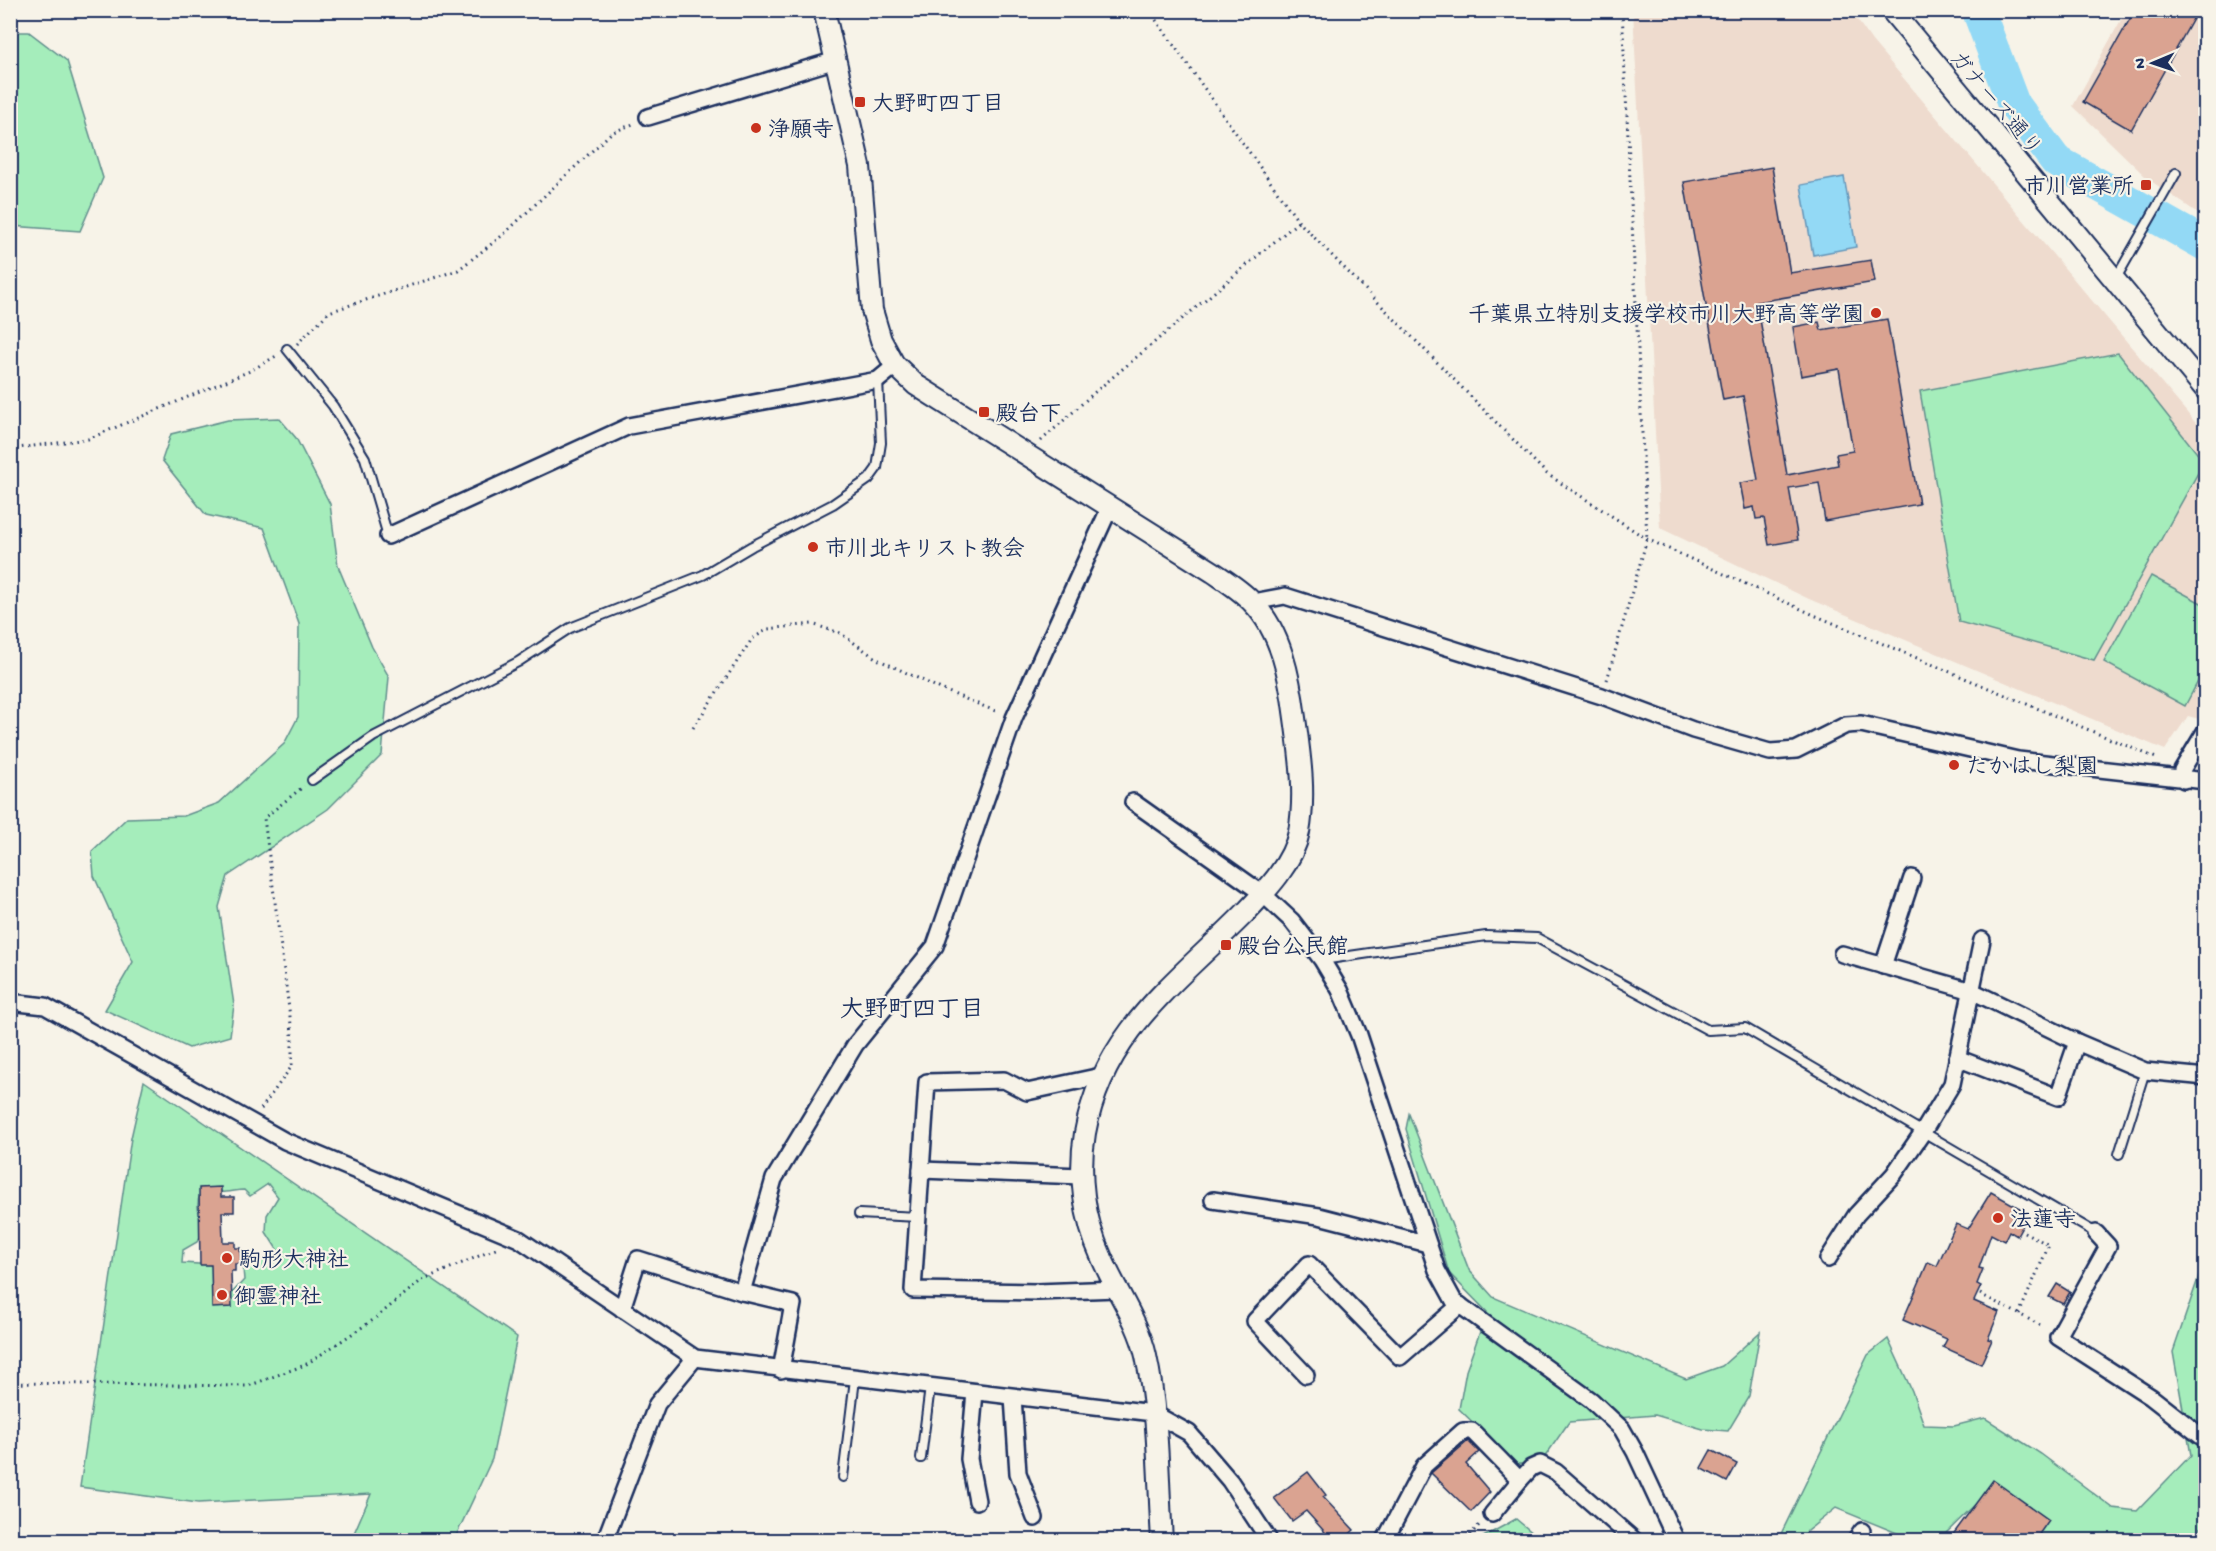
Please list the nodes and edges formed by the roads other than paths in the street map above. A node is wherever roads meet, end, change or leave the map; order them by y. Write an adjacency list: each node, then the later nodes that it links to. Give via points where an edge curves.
1 (824, 10): 3 (street)
2 (1891, 10): 6 (street, ガナーズ通り)
3 (836, 60): 4 (street); 8 (street, via 860,166 872,310 881,340)
4 (648, 117)
5 (2176, 172): 6 (lane)
6 (2115, 281): 10 (street, ガナーズ通り)
7 (287, 349): 12 (lane, via 333,406 365,458)
8 (896, 366): 9 (street); 11 (street, via 916,385)
9 (878, 380): 12 (street, via 629,426); 16 (lane, via 881,443 878,468 869,479 833,504 703,575 570,628 518,663 373,737)
10 (2205, 390)
11 (1110, 507): 13 (street); 43 (street, via 1014,718 935,946 855,1045 774,1179)
12 (388, 536)
13 (1253, 602): 15 (street, via 1285,596 1770,752 1796,750 1846,725 1861,724 2018,760); 20 (street, via 1274,634 1291,686 1302,794 1299,834 1285,866)
14 (2205, 730): 15 (street)
15 (2183, 775): 17 (street)
16 (312, 780)
17 (2205, 781)
18 (1133, 802): 20 (street)
19 (1912, 878): 24 (street)
20 (1263, 894): 23 (street, via 1292,921); 30 (street, via 1163,991 1124,1037)
21 (1982, 940): 25 (street)
22 (1842, 954): 24 (street)
23 (1322, 960): 32 (lane, via 1486,936 1536,938 1708,1030 1745,1028); 40 (street, via 1359,1035)
24 (1883, 966): 25 (street)
25 (1972, 991): 27 (street); 28 (street)
26 (10, 1002): 45 (street, via 45,1006 285,1141 519,1239)
27 (2077, 1042): 28 (street, via 2058,1097); 29 (street)
28 (1957, 1058): 32 (street, via 1952,1084)
29 (2145, 1071): 31 (street); 33 (lane)
30 (1101, 1076): 34 (street, via 1027,1092 1004,1080 927,1082); 35 (street, via 1085,1133)
31 (2205, 1077)
32 (1923, 1132): 39 (lane); 41 (street, via 1894,1174 1856,1215)
33 (2119, 1154)
34 (921, 1170): 35 (street); 38 (street)
35 (1082, 1176): 42 (street, via 1087,1214 1100,1255)
36 (1213, 1200): 40 (street, via 1319,1216)
37 (859, 1214): 38 (lane)
38 (918, 1217): 42 (street, via 913,1290)
39 (2096, 1233): 54 (street, via 2108,1246 2058,1337 2151,1397)
40 (1428, 1244): 44 (street, via 1437,1270)
41 (1828, 1259)
42 (1117, 1289): 53 (street, via 1146,1355)
43 (742, 1292): 45 (street, via 638,1259); 47 (street, via 793,1305)
44 (1460, 1305): 48 (street, via 1400,1357 1309,1264 1255,1321); 66 (street, via 1591,1400 1622,1429)
45 (622, 1309): 46 (street)
46 (695, 1358): 47 (street); 61 (street, via 657,1404)
47 (781, 1370): 49 (street)
48 (1306, 1375)
49 (855, 1379): 50 (street); 56 (lane)
50 (930, 1388): 51 (street); 55 (lane)
51 (975, 1392): 52 (street); 58 (street, via 969,1460)
52 (1013, 1397): 53 (street); 60 (street, via 1018,1473)
53 (1153, 1413): 62 (street); 63 (street, via 1189,1432 1230,1481)
54 (2205, 1440)
55 (921, 1458)
56 (843, 1477)
57 (1520, 1480): 59 (street); 64 (street, via 1472,1431 1463,1431 1424,1466); 65 (street, via 1540,1464 1556,1472)
58 (977, 1501)
59 (1492, 1514)
60 (1035, 1518)
61 (606, 1540)
62 (1162, 1540)
63 (1269, 1540)
64 (1385, 1540)
65 (1634, 1540)
66 (1676, 1540)

